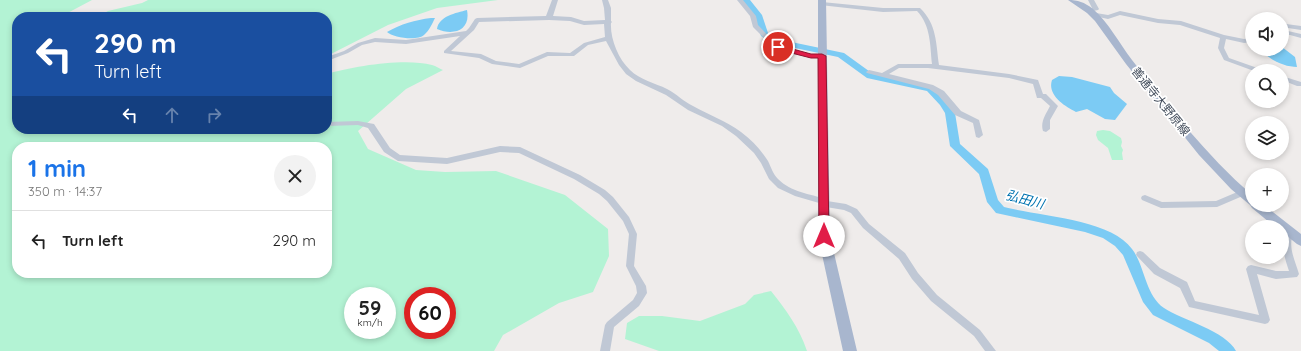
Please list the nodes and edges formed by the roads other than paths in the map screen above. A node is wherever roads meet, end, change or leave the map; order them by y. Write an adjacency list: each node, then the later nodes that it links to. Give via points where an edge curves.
1 (555, 0): 8 (street)
2 (604, 0): 9 (street, via 608,8)
3 (740, 0): 18 (street, via 753,16 755,26 773,44 788,51 811,56)
4 (1072, 0): 7 (main road, 善通寺大野原線)
5 (1091, 0): 7 (street, via 1096,9)
6 (822, 2): 18 (main road); 21 (street, via 879,9 918,9 933,34)
7 (1094, 13): 15 (street, via 1108,17 1120,13 1158,22 1181,23); 29 (main road, 善通寺大野原線, via 1125,57 1211,164)
8 (548, 18): 9 (street, via 571,19 584,23); 12 (street, via 476,20)
9 (609, 22): 16 (street)
10 (1289, 26): 11 (street)
11 (1301, 28)
12 (467, 33): 16 (street, via 446,52 481,56 494,63 520,66 547,54 572,55 586,44); 19 (street, via 406,42 375,40)
13 (1289, 34): 14 (street)
14 (1301, 36)
15 (1223, 37): 17 (street); 20 (street, via 1221,48 1226,59)
16 (608, 38): 32 (street, via 620,63 632,76 670,93 692,110 730,127 756,150 776,182 793,192)
17 (1245, 41)
18 (822, 53): 32 (main road)
19 (332, 57)
20 (1245, 65)
21 (936, 67): 23 (street, via 898,66); 27 (street, via 1036,82 1040,96 1054,106 1048,116)
22 (869, 72): 23 (street)
23 (883, 75): 28 (street, via 925,84 936,90 958,113 976,122)
24 (1289, 80): 25 (street)
25 (1299, 84)
26 (332, 124): 37 (street, via 358,123 371,126 387,150 398,158 408,160 446,161 500,149 520,150 578,177 602,192 626,219 633,234 630,266 642,293 636,303 610,325)
27 (1046, 129)
28 (979, 135)
29 (1242, 194): 30 (main road, 善通寺大野原線); 31 (street, via 1217,204 1161,205)
30 (1245, 196)
31 (1145, 198)
32 (823, 203): 38 (main road, via 824,236); 39 (street, via 854,211 866,226 902,256 934,298 977,332)
33 (1265, 212): 34 (main road)
34 (1290, 232): 35 (main road); 36 (street, via 1286,243 1294,274 1276,275 1252,269 1265,320 1192,304 1184,285 1158,271)
35 (1301, 241)
36 (1140, 255)
37 (605, 351)
38 (850, 351)
39 (991, 351)

